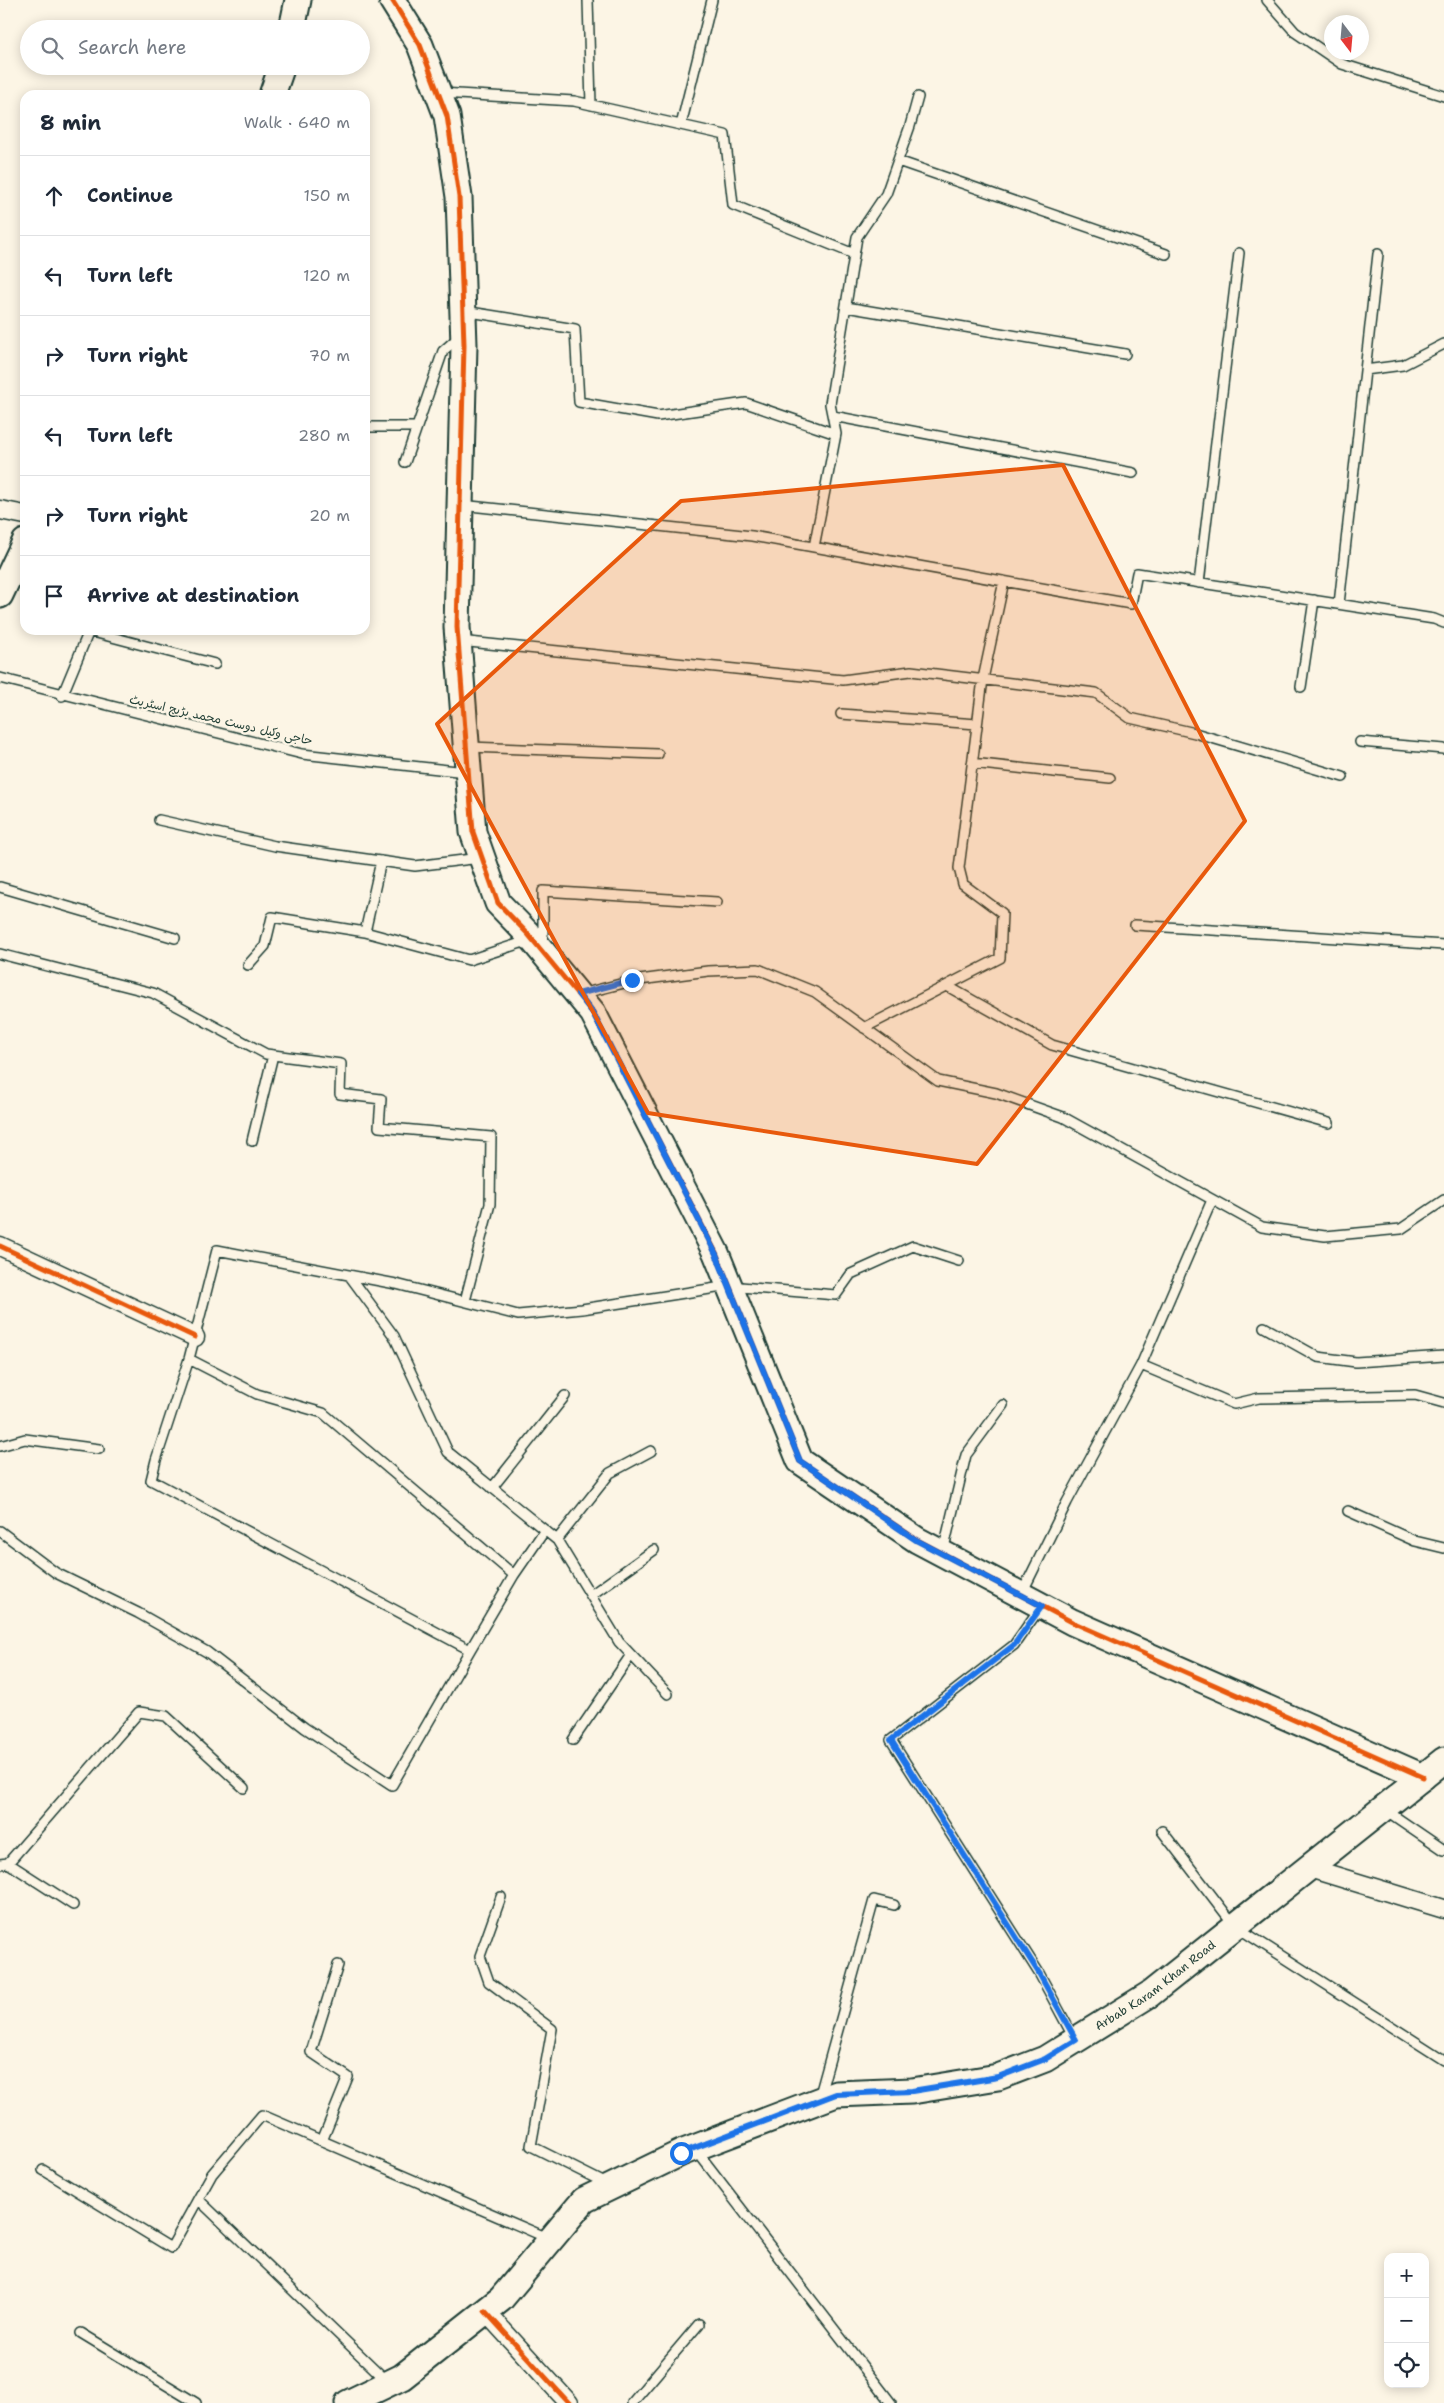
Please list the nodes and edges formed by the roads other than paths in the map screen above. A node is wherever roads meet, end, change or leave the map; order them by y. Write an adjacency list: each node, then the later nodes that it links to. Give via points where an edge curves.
1 (298, 0): 6 (street)
2 (392, 0): 9 (street, via 420,44)
3 (588, 0): 12 (lane)
4 (712, 0): 13 (lane)
5 (1267, 0): 10 (lane, via 1295,32 1342,64)
6 (294, 20)
7 (279, 75): 8 (street)
8 (274, 90)
9 (438, 93): 12 (lane, via 574,101); 20 (street, via 448,116 459,197)
10 (1444, 96)
11 (918, 97): 14 (lane)
12 (591, 105): 13 (lane)
13 (681, 125): 16 (lane, via 725,135 733,205)
14 (898, 161): 16 (lane, via 886,194 857,237); 17 (lane)
15 (1239, 253): 36 (lane)
16 (854, 254): 19 (lane)
17 (1166, 254)
18 (1378, 254): 23 (lane)
19 (846, 307): 22 (lane); 24 (lane, via 830,404)
20 (463, 322): 25 (lane, via 444,351); 27 (lane, via 575,329 579,402 658,416 746,403); 30 (street)
21 (1444, 344): 23 (lane, via 1403,365)
22 (1125, 354)
23 (1365, 370): 39 (lane)
24 (833, 416): 27 (lane); 29 (lane)
25 (417, 426): 26 (lane); 28 (lane)
26 (370, 427)
27 (836, 434): 33 (lane)
28 (405, 462)
29 (1133, 473)
30 (461, 505): 33 (lane, via 752,536); 43 (street)
31 (0, 510): 32 (street)
32 (20, 514)
33 (814, 547): 35 (lane)
34 (20, 553): 37 (street)
35 (1004, 581): 36 (lane, via 1131,604 1137,573); 46 (lane)
36 (1199, 582): 38 (lane)
37 (0, 595)
38 (1314, 600): 39 (lane); 47 (lane)
39 (1339, 604): 40 (lane)
40 (1444, 623)
41 (88, 635): 48 (lane)
42 (101, 635): 44 (lane)
43 (458, 641): 46 (lane, via 843,680 911,671); 52 (street)
44 (215, 664)
45 (0, 678): 48 (lane, حاجی وکیل دوست محمد بڑیچ اسٹریٹ)
46 (983, 679): 50 (lane); 57 (lane, via 1096,693 1130,718 1195,733)
47 (1301, 688)
48 (62, 696): 56 (lane, حاجی وکیل دوست محمد بڑیچ اسٹریٹ, via 302,754)
49 (841, 714): 50 (lane)
50 (977, 724): 55 (lane)
51 (1360, 742): 53 (lane)
52 (467, 747): 54 (lane); 56 (street)
53 (1444, 749)
54 (658, 754)
55 (972, 763): 58 (lane); 71 (lane, via 958,868 963,884 1002,913 1000,958)
56 (469, 773): 60 (street, via 473,832)
57 (1343, 777)
58 (1110, 778)
59 (159, 820): 61 (lane, via 275,846)
60 (482, 858): 61 (lane, via 415,866); 68 (street, via 498,903)
61 (381, 861): 65 (lane)
62 (0, 887): 66 (lane)
63 (717, 902): 68 (lane, via 543,891)
64 (1135, 925): 67 (lane)
65 (365, 932): 68 (lane, via 468,960); 70 (lane, via 272,918 265,946)
66 (175, 938)
67 (1444, 945)
68 (538, 946): 72 (street)
69 (0, 954): 74 (lane, via 153,993 266,1054)
70 (248, 965)
71 (947, 986): 73 (lane); 75 (lane, via 1052,1045)
72 (578, 994): 73 (lane, via 632,980 758,969 815,992); 82 (street, via 593,1013 667,1155)
73 (864, 1028): 77 (lane, via 938,1081 996,1093 1063,1117)
74 (273, 1054): 76 (lane); 83 (lane, via 341,1064 340,1094 381,1099 379,1127 491,1137 490,1204)
75 (1329, 1122)
76 (252, 1141)
77 (1212, 1200): 78 (lane, via 1262,1227 1325,1236 1401,1229); 88 (lane)
78 (1444, 1200)
79 (0, 1246): 85 (street)
80 (959, 1260): 82 (lane, via 913,1246 850,1274 836,1295)
81 (349, 1275): 83 (lane); 85 (lane, via 217,1250); 95 (lane, via 394,1336 448,1452)
82 (729, 1286): 83 (lane, via 582,1310 518,1315); 102 (street, via 800,1461 916,1540)
83 (464, 1301)
84 (1264, 1327): 86 (lane, via 1318,1357 1356,1362)
85 (195, 1337): 87 (lane)
86 (1444, 1356)
87 (189, 1359): 103 (lane, via 257,1394 323,1414); 106 (lane, via 151,1480)
88 (1141, 1365): 90 (lane, via 1234,1404 1259,1398 1415,1395); 105 (lane, via 1067,1502)
89 (565, 1396): 95 (lane)
90 (1444, 1403)
91 (1004, 1405): 102 (lane, via 966,1454)
92 (0, 1446): 93 (lane, via 25,1439)
93 (99, 1450)
94 (651, 1451): 99 (lane, via 610,1473)
95 (492, 1488): 97 (lane)
96 (1348, 1511): 100 (lane, via 1415,1541)
97 (545, 1530): 99 (lane); 103 (lane)
98 (0, 1531): 106 (lane, via 56,1573 138,1613 207,1652 305,1728 392,1785)
99 (557, 1540): 104 (lane)
100 (1444, 1548)
101 (654, 1550): 104 (lane)
102 (943, 1554): 105 (street)
103 (514, 1575): 106 (lane)
104 (591, 1596): 107 (lane, via 619,1642)
105 (1031, 1600): 111 (street, via 1072,1622); 124 (lane, via 1014,1645 891,1740 1039,1973)
106 (470, 1650)
107 (631, 1655): 108 (lane); 109 (lane)
108 (668, 1694)
109 (573, 1740)
110 (1444, 1760): 111 (street, Arbab Karam Khan Road)
111 (1423, 1777): 113 (street, Arbab Karam Khan Road)
112 (244, 1788): 116 (lane, via 166,1716 138,1712)
113 (1384, 1808): 115 (lane); 117 (street, Arbab Karam Khan Road)
114 (1162, 1830): 122 (lane)
115 (1444, 1850)
116 (4, 1864): 120 (lane)
117 (1309, 1868): 121 (street); 122 (street, Arbab Karam Khan Road)
118 (501, 1897): 130 (lane, via 480,1956 489,1982 552,2028 531,2146)
119 (894, 1904): 126 (lane, via 874,1900)
120 (73, 1905)
121 (1444, 1909)
122 (1235, 1926): 124 (street, Arbab Karam Khan Road, via 1150,1994); 125 (lane)
123 (338, 1965): 127 (lane, via 311,2052 348,2077)
124 (1076, 2040): 126 (street, Arbab Karam Khan Road, via 1045,2059 998,2077 912,2091 836,2094)
125 (1444, 2060)
126 (818, 2100): 128 (street, Arbab Karam Khan Road)
127 (322, 2141): 131 (lane, via 262,2115 212,2174); 132 (lane)
128 (694, 2148): 130 (street, Arbab Karam Khan Road); 141 (lane)
129 (43, 2170): 131 (lane, via 171,2248)
130 (612, 2186): 132 (street, Arbab Karam Khan Road, via 584,2200)
131 (198, 2199): 136 (lane)
132 (551, 2239): 133 (street, Arbab Karam Khan Road, via 501,2299)
133 (485, 2311): 136 (street, Arbab Karam Khan Road, via 402,2377); 139 (street)
134 (699, 2324): 140 (lane)
135 (81, 2333): 137 (lane)
136 (380, 2390): 138 (street, Arbab Karam Khan Road)
137 (196, 2403)
138 (348, 2403)
139 (570, 2403)
140 (632, 2403)
141 (891, 2403)

